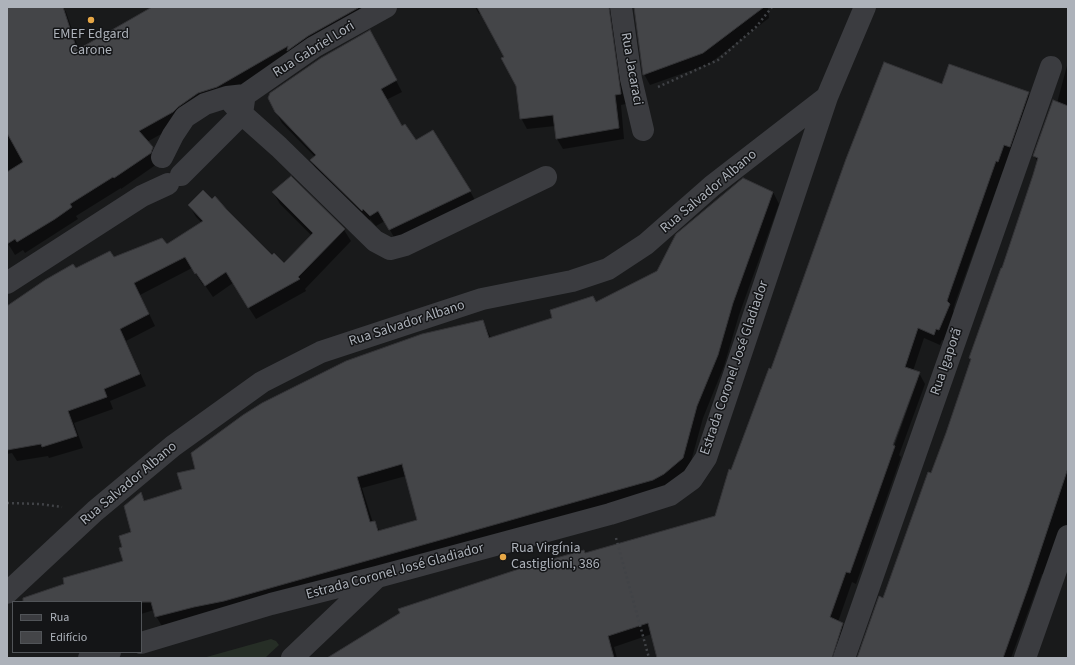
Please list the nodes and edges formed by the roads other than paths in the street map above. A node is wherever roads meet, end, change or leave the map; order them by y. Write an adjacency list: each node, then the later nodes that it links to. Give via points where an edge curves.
1 (386, 7): 6 (street, Rua Gabriel Lori, via 314,47)
2 (621, 7): 7 (street, Rua Jacaraci, via 631,79)
3 (865, 7): 5 (street, Estrada Coronel José Gladiador)
4 (1050, 67): 18 (street, Rua Igaporã)
5 (827, 97): 12 (street, Estrada Coronel José Gladiador, via 706,458 692,480 670,495 610,514); 13 (street, Rua Salvador Albano, via 712,186 646,244 608,269 572,281 482,299 322,352 262,382 173,446 95,511)
6 (238, 102): 8 (street, Rua Gabriel Lori); 8 (street, Rua Gabriel Lori, via 204,104 185,117 173,135); 9 (street, via 279,147 375,241 390,249 405,245)
7 (643, 130)
8 (167, 171): 10 (street, Rua Gabriel Lori, via 142,196)
9 (546, 177)
10 (7, 283)
11 (1068, 536): 19 (street)
12 (377, 578): 14 (street, Estrada Coronel José Gladiador, via 271,604); 17 (street)
13 (7, 592)
14 (142, 643)
15 (106, 653): 16 (street)
16 (89, 658)
17 (292, 658)
18 (844, 658)
19 (1024, 658)

